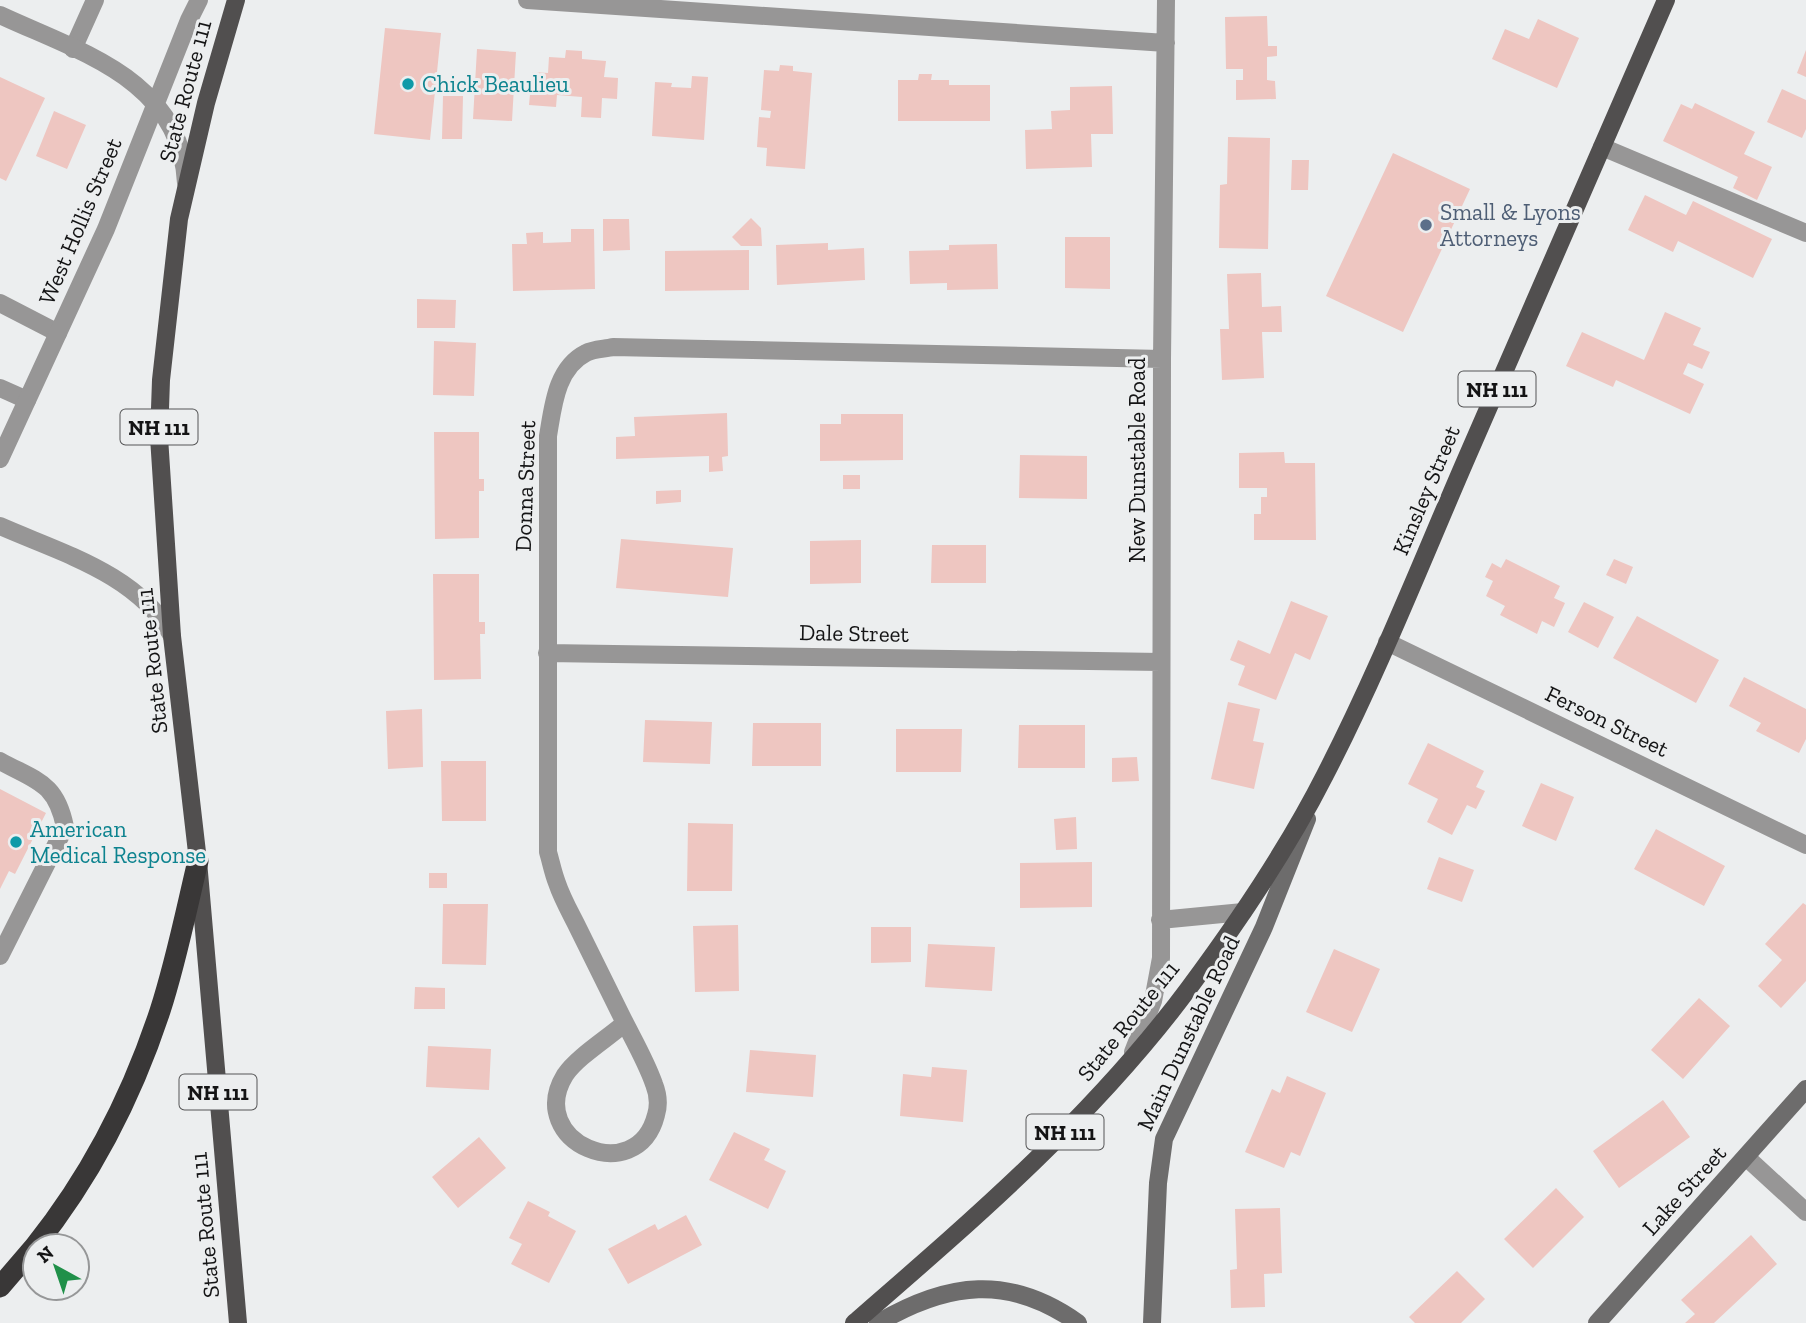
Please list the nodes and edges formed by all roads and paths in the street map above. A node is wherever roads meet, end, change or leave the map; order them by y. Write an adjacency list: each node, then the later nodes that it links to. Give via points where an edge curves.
1 (95, 0): 9 (street)
2 (199, 0): 10 (street, West Hollis Street)
3 (236, 0): 12 (main road, State Route 111 / NH 111)
4 (527, 0): 8 (street)
5 (1166, 0): 8 (street, New Dunstable Road)
6 (1665, 0): 11 (main road, Kinsley Street / NH 111)
7 (0, 15): 9 (street)
8 (1166, 43): 16 (street, New Dunstable Road)
9 (73, 49): 10 (street, via 119,71)
10 (156, 104): 12 (street, via 181,151); 15 (street, West Hollis Street)
11 (1602, 147): 13 (street); 22 (main road, Kinsley Street / NH 111)
12 (186, 187): 21 (main road, State Route 111 / NH 111, via 159,409)
13 (1806, 233)
14 (0, 303): 15 (street)
15 (58, 332): 18 (street, West Hollis Street)
16 (1162, 359): 23 (street, Donna Street, via 613,347 586,353 566,370 555,397 548,436); 24 (street, New Dunstable Road)
17 (0, 388): 18 (street)
18 (27, 400): 19 (street, West Hollis Street)
19 (0, 459)
20 (0, 526): 21 (street, via 123,583 151,606)
21 (172, 636): 28 (main road, State Route 111 / NH 111)
22 (1387, 642): 26 (main road, Kinsley Street / NH 111); 27 (street, Ferson Street)
23 (547, 653): 24 (street, Dale Street); 32 (street, Donna Street, via 548,852 557,884)
24 (1161, 662): 30 (street, New Dunstable Road)
25 (0, 761): 31 (street, via 49,787 61,807 65,827)
26 (1325, 777): 29 (main road, Kinsley Street / NH 111); 46 (street, Main Dunstable Road, via 1264,927 1164,1139)
27 (1806, 845)
28 (198, 861): 37 (highway, via 160,1011 134,1080 90,1168); 39 (main road, State Route 111 / NH 111)
29 (1243, 912): 30 (street); 33 (main road, State Route 111 / NH 111)
30 (1160, 919): 33 (street, New Dunstable Road, via 1157,985)
31 (0, 956)
32 (625, 1023): 32 (street, Donna Street, via 576,1063 559,1089 559,1119 566,1133 590,1151 618,1153 632,1147 652,1127 657,1113 655,1084)
33 (1126, 1067): 43 (main road, State Route 111 / NH 111, via 1017,1179)
34 (1806, 1089): 35 (street, Lake Street)
35 (1746, 1157): 36 (street); 47 (street, Lake Street)
36 (1806, 1212)
37 (45, 1232)
38 (21, 1262): 40 (highway)
39 (233, 1270): 41 (main road, State Route 111 / NH 111); 42 (main road)
40 (0, 1287)
41 (238, 1323)
42 (244, 1323)
43 (855, 1323)
44 (878, 1323): 45 (street, via 934,1296 981,1288 1026,1296)
45 (1078, 1323)
46 (1152, 1323)
47 (1597, 1323)

